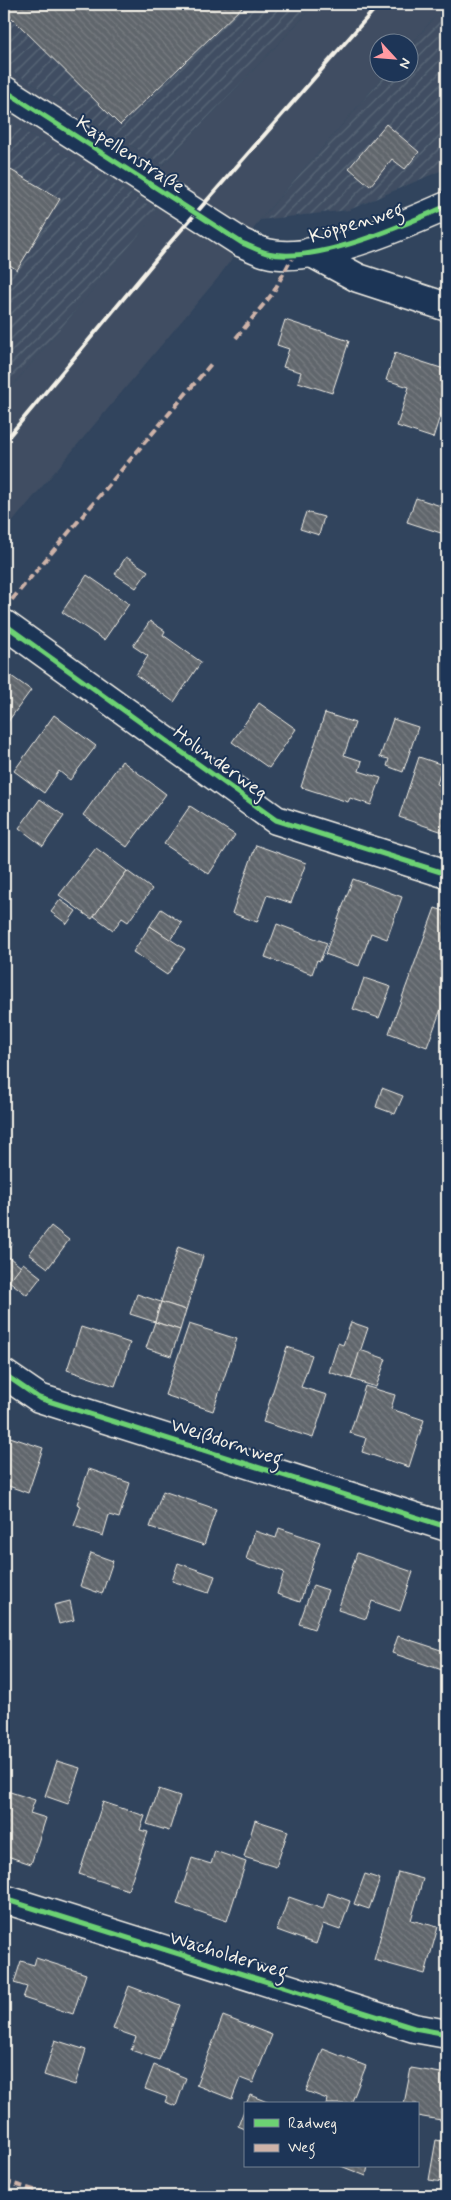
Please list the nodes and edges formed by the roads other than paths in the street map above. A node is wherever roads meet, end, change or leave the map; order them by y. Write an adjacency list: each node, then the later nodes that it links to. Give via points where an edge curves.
1 (4, 90): 3 (street, Kapellenstraße)
2 (447, 206): 4 (street, Köppenweg, via 364,240)
3 (242, 243): 4 (street, Köppenweg, via 268,253)
4 (310, 252): 5 (street, via 358,278)
5 (447, 307)
6 (4, 624): 7 (street, Holunderweg, via 276,820)
7 (447, 874)
8 (4, 1374): 9 (street, Weißdornweg, via 39,1398)
9 (447, 1527)
10 (4, 1899): 11 (street, Wacholderweg, via 414,2028)
11 (447, 2034)

